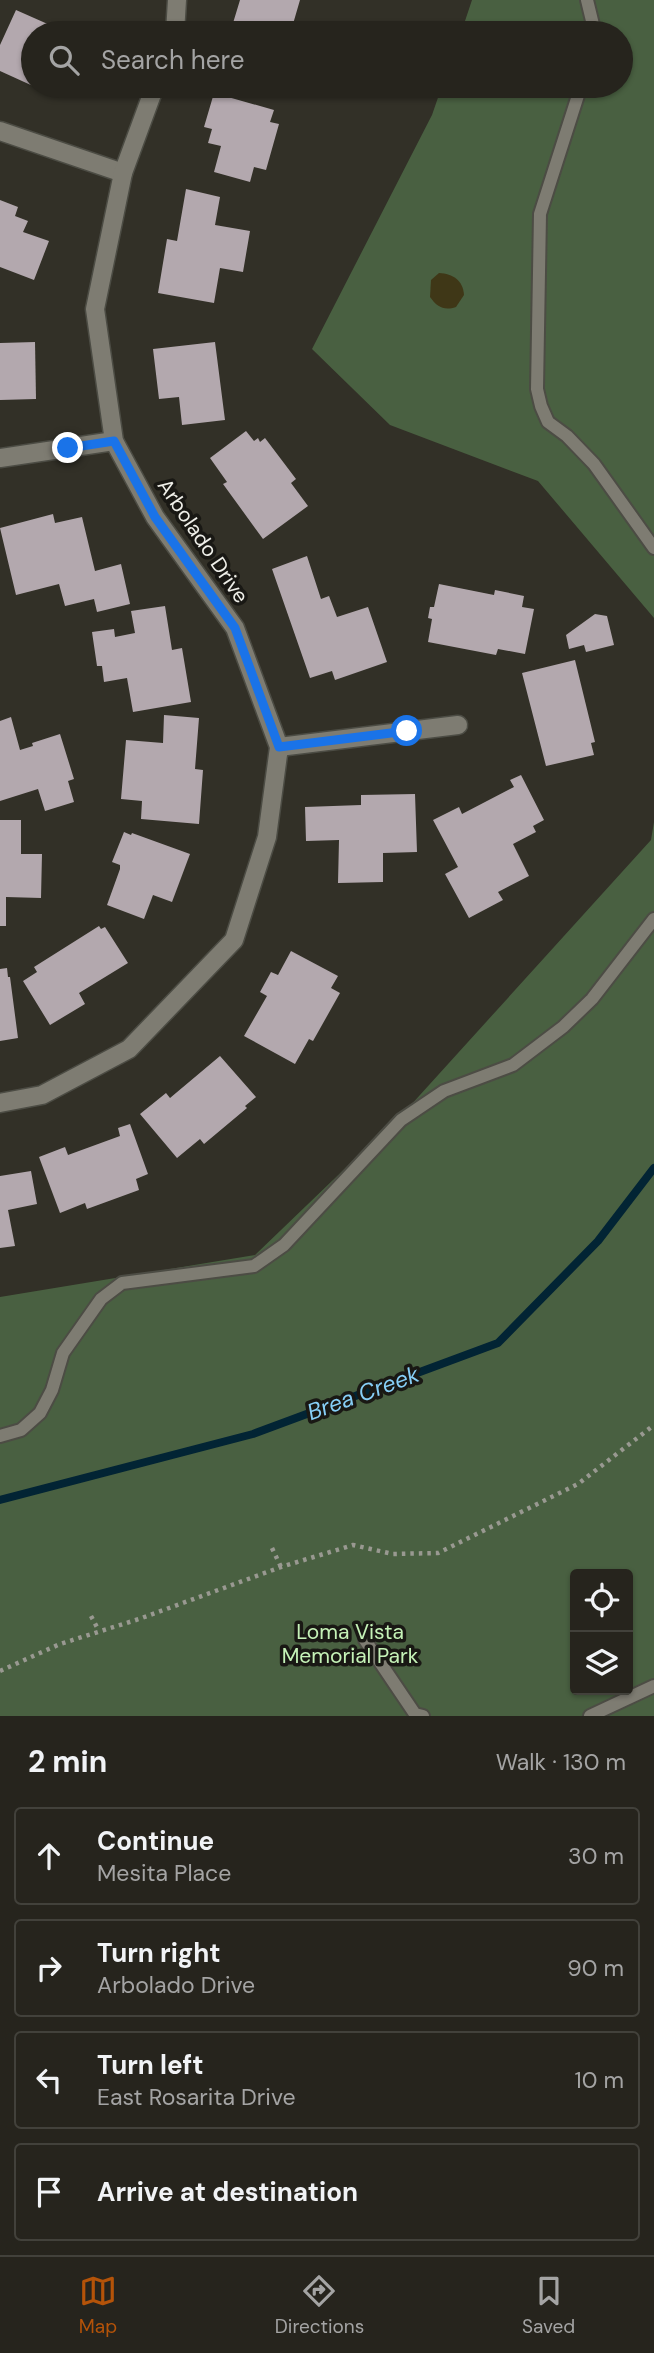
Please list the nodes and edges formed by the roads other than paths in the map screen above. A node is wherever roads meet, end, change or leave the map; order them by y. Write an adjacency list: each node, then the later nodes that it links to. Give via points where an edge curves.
1 (177, 0): 3 (street)
2 (587, 0): 4 (lane)
3 (176, 21)
4 (591, 21)
5 (151, 98): 8 (street, Arbolado Drive)
6 (577, 98): 11 (lane, via 540,214 537,389 548,422 594,464)
7 (0, 131): 8 (street)
8 (123, 173): 9 (street, Arbolado Drive, via 95,309)
9 (114, 441): 10 (street); 13 (street, Arbolado Drive, via 155,517 235,628)
10 (0, 458)
11 (654, 548)
12 (458, 725): 13 (street)
13 (279, 747): 15 (street, Arbolado Drive, via 267,837 234,940 129,1049 42,1095)
14 (654, 919): 16 (lane, via 592,999 563,1027 513,1066 444,1091 401,1120 284,1245 254,1266 122,1283 101,1299 63,1353 40,1413 21,1430)
15 (0, 1103)
16 (0, 1436)
17 (365, 1640): 19 (lane, via 415,1714)
18 (654, 1686): 20 (lane)
19 (423, 1716)
20 (590, 1716)

